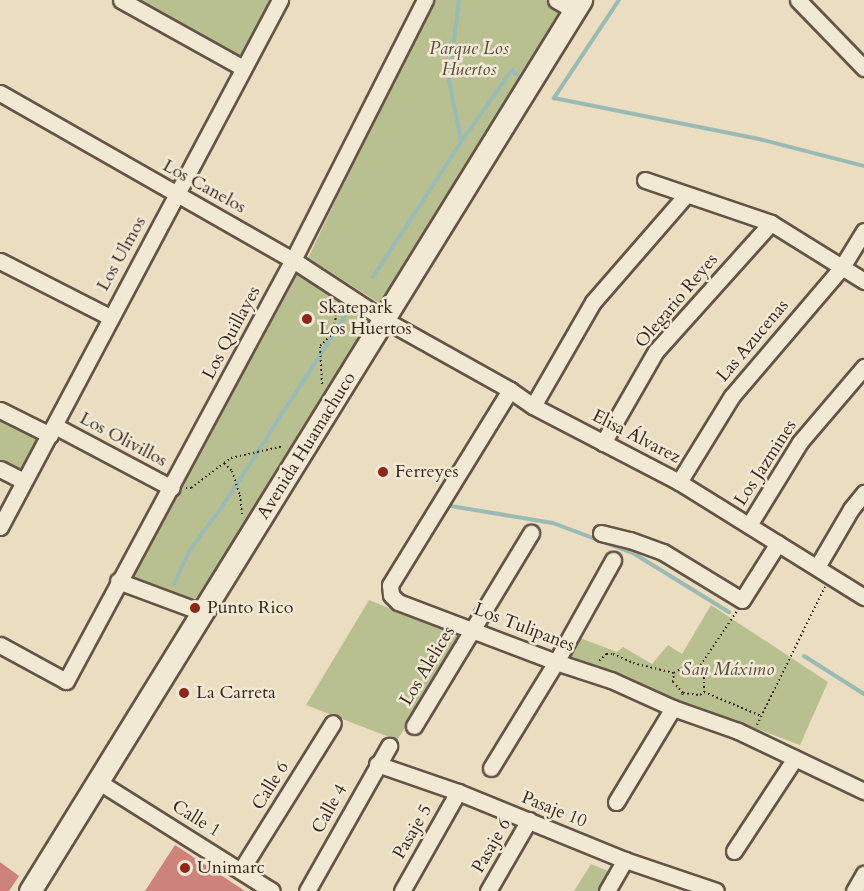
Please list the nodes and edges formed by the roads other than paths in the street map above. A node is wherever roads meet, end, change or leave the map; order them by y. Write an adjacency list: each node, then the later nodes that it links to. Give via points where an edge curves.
1 (121, 0): 6 (street)
2 (280, 0): 6 (street, Los Ulmos)
3 (425, 0): 14 (street, Los Quillayes)
4 (798, 0): 7 (street)
5 (570, 3): 19 (main road, Avenida Huamachuco)
6 (243, 68): 10 (street, Los Ulmos)
7 (864, 68)
8 (0, 93): 10 (street, Los Canelos)
9 (645, 180): 11 (street)
10 (176, 195): 14 (street, Los Canelos); 18 (street, Los Ulmos)
11 (685, 196): 12 (street); 22 (street, via 593,302)
12 (771, 223): 16 (street); 25 (street, Olegario Reyes, via 656,351)
13 (864, 231): 16 (street, Las Azucenas)
14 (293, 260): 19 (street, Los Canelos); 29 (street, Los Quillayes)
15 (0, 261): 18 (street)
16 (842, 267): 17 (street); 28 (street, Las Azucenas, via 732,396)
17 (864, 280)
18 (110, 317): 24 (street, Los Ulmos)
19 (385, 320): 21 (street, Elisa Álvarez); 40 (main road, Avenida Huamachuco)
20 (864, 367): 31 (street, Los Jazmines, via 800,442)
21 (510, 390): 22 (street, Elisa Álvarez); 41 (street, Los Tulipanes, via 390,585 391,595 398,602)
22 (533, 406): 25 (street, Elisa Álvarez)
23 (0, 410): 24 (street, Los Olivillos)
24 (52, 430): 27 (street, Los Ulmos); 29 (street, Los Olivillos)
25 (603, 443): 28 (street, Elisa Álvarez)
26 (0, 469): 27 (street)
27 (24, 481): 32 (street, Los Ulmos)
28 (679, 482): 31 (street, Elisa Álvarez)
29 (172, 488): 38 (street, Los Quillayes)
30 (863, 497): 37 (street)
31 (749, 525): 35 (street, Elisa Álvarez)
32 (0, 527)
33 (531, 533): 41 (street, Los Alelices)
34 (601, 533): 35 (street, via 663,552 742,600)
35 (778, 543): 37 (street, Elisa Álvarez)
36 (613, 560): 43 (street)
37 (817, 567): 39 (street, Elisa Álvarez)
38 (118, 581): 40 (street); 42 (street, Los Quillayes, via 66,681)
39 (864, 597)
40 (204, 613): 51 (main road, Avenida Huamachuco)
41 (473, 630): 43 (street, Los Tulipanes); 46 (street, Los Alelices)
42 (0, 645)
43 (556, 662): 44 (street, Los Tulipanes); 50 (street)
44 (673, 708): 48 (street, Los Tulipanes); 54 (street)
45 (333, 723): 58 (street, Calle 6)
46 (414, 726)
47 (389, 746): 49 (street, Calle 4)
48 (795, 758): 52 (street, Los Tulipanes); 56 (street)
49 (377, 764): 53 (street, Pasaje 10); 63 (street, Calle 4)
50 (491, 768)
51 (99, 782): 58 (street, Calle 1); 61 (main road, Avenida Huamachuco)
52 (864, 791)
53 (458, 792): 55 (street, Pasaje 10); 64 (street, Pasaje 5)
54 (616, 802)
55 (529, 820): 57 (street, Pasaje 10); 65 (street, Pasaje 6)
56 (734, 851)
57 (625, 860): 60 (street, Pasaje 10); 66 (street)
58 (241, 870): 62 (street, Calle 1)
59 (864, 874): 68 (street)
60 (697, 887): 67 (street, Pasaje 10)
61 (30, 891)
62 (272, 891)
63 (307, 891)
64 (402, 891)
65 (488, 891)
66 (607, 891)
67 (716, 891)
68 (854, 891)

